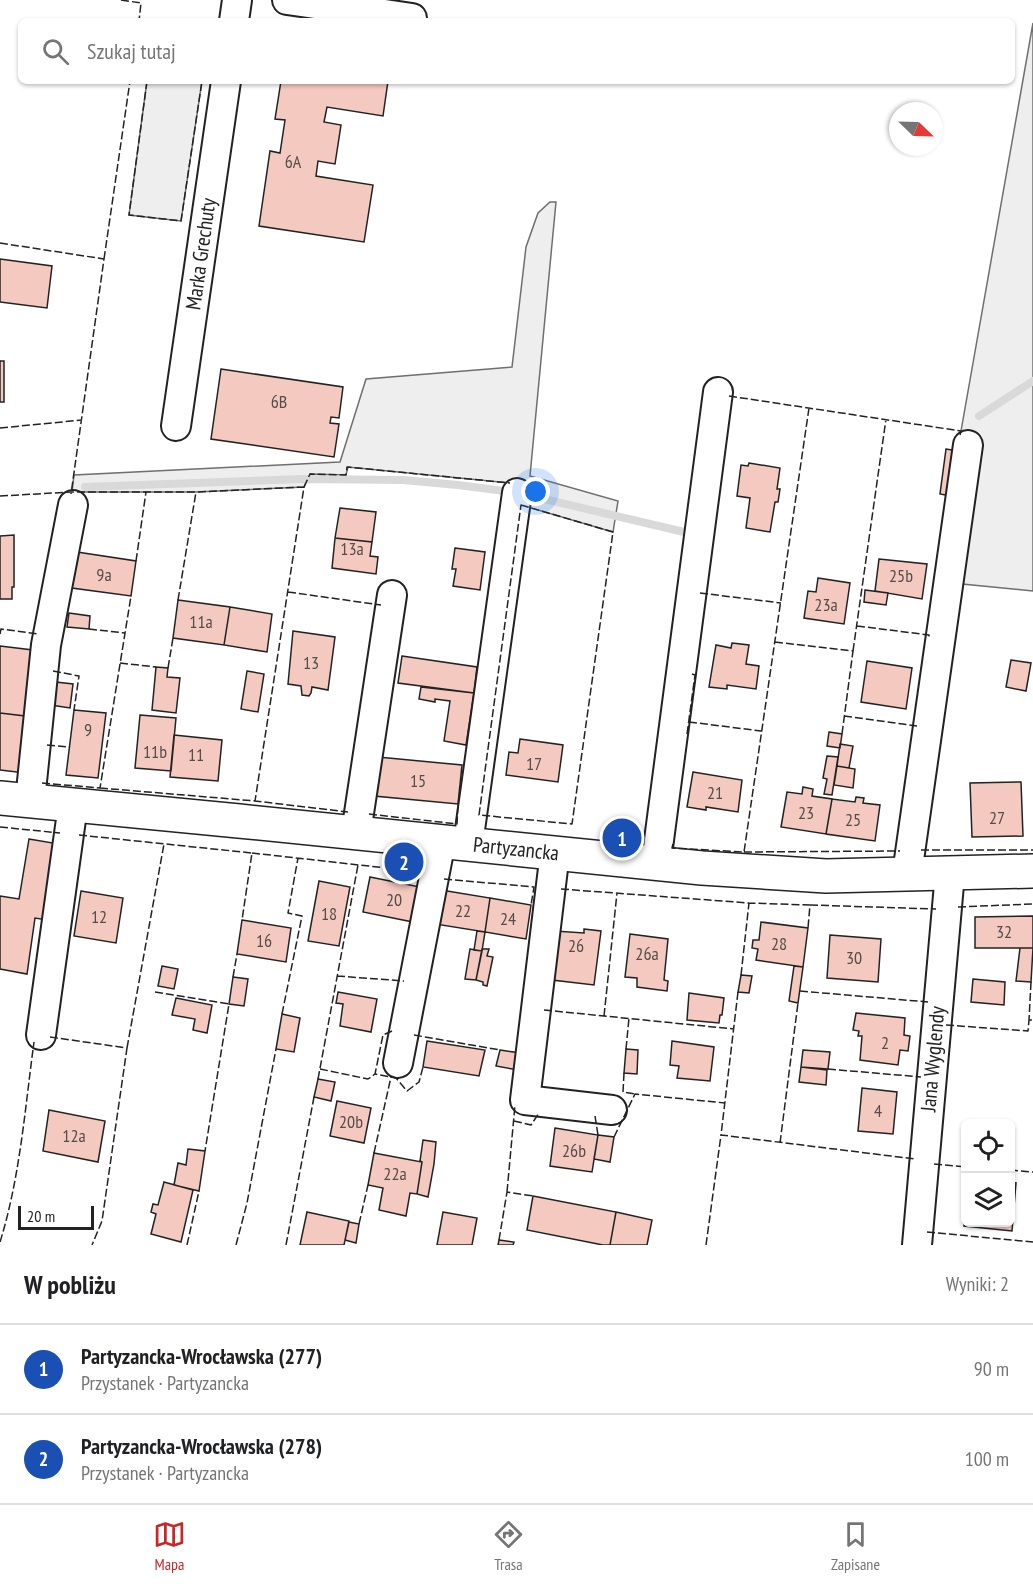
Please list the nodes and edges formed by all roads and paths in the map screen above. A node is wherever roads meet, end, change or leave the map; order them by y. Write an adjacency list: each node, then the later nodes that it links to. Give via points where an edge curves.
1 (237, 0): 3 (street)
2 (287, 0): 4 (street)
3 (234, 18)
4 (412, 18)
5 (226, 84): 7 (street, Marka Grechuty)
6 (718, 392): 17 (street)
7 (176, 426)
8 (968, 445): 20 (street)
9 (517, 493): 15 (street)
10 (73, 506): 12 (street)
11 (392, 595): 14 (street)
12 (15, 800): 13 (main road, Partyzancka)
13 (73, 805): 14 (main road, Partyzancka); 21 (street)
14 (356, 833): 15 (main road, Partyzancka)
15 (454, 842): 16 (main road, Partyzancka); 22 (street)
16 (555, 852): 17 (main road, Partyzancka); 23 (street, via 525,1100)
17 (656, 863): 20 (main road, Partyzancka, via 826,876)
18 (1033, 871): 19 (main road, Partyzancka)
19 (950, 873): 20 (main road, Partyzancka); 24 (street, Jana Wyglendy)
20 (907, 874)
21 (41, 1035)
22 (398, 1063)
23 (612, 1110)
24 (917, 1245)

